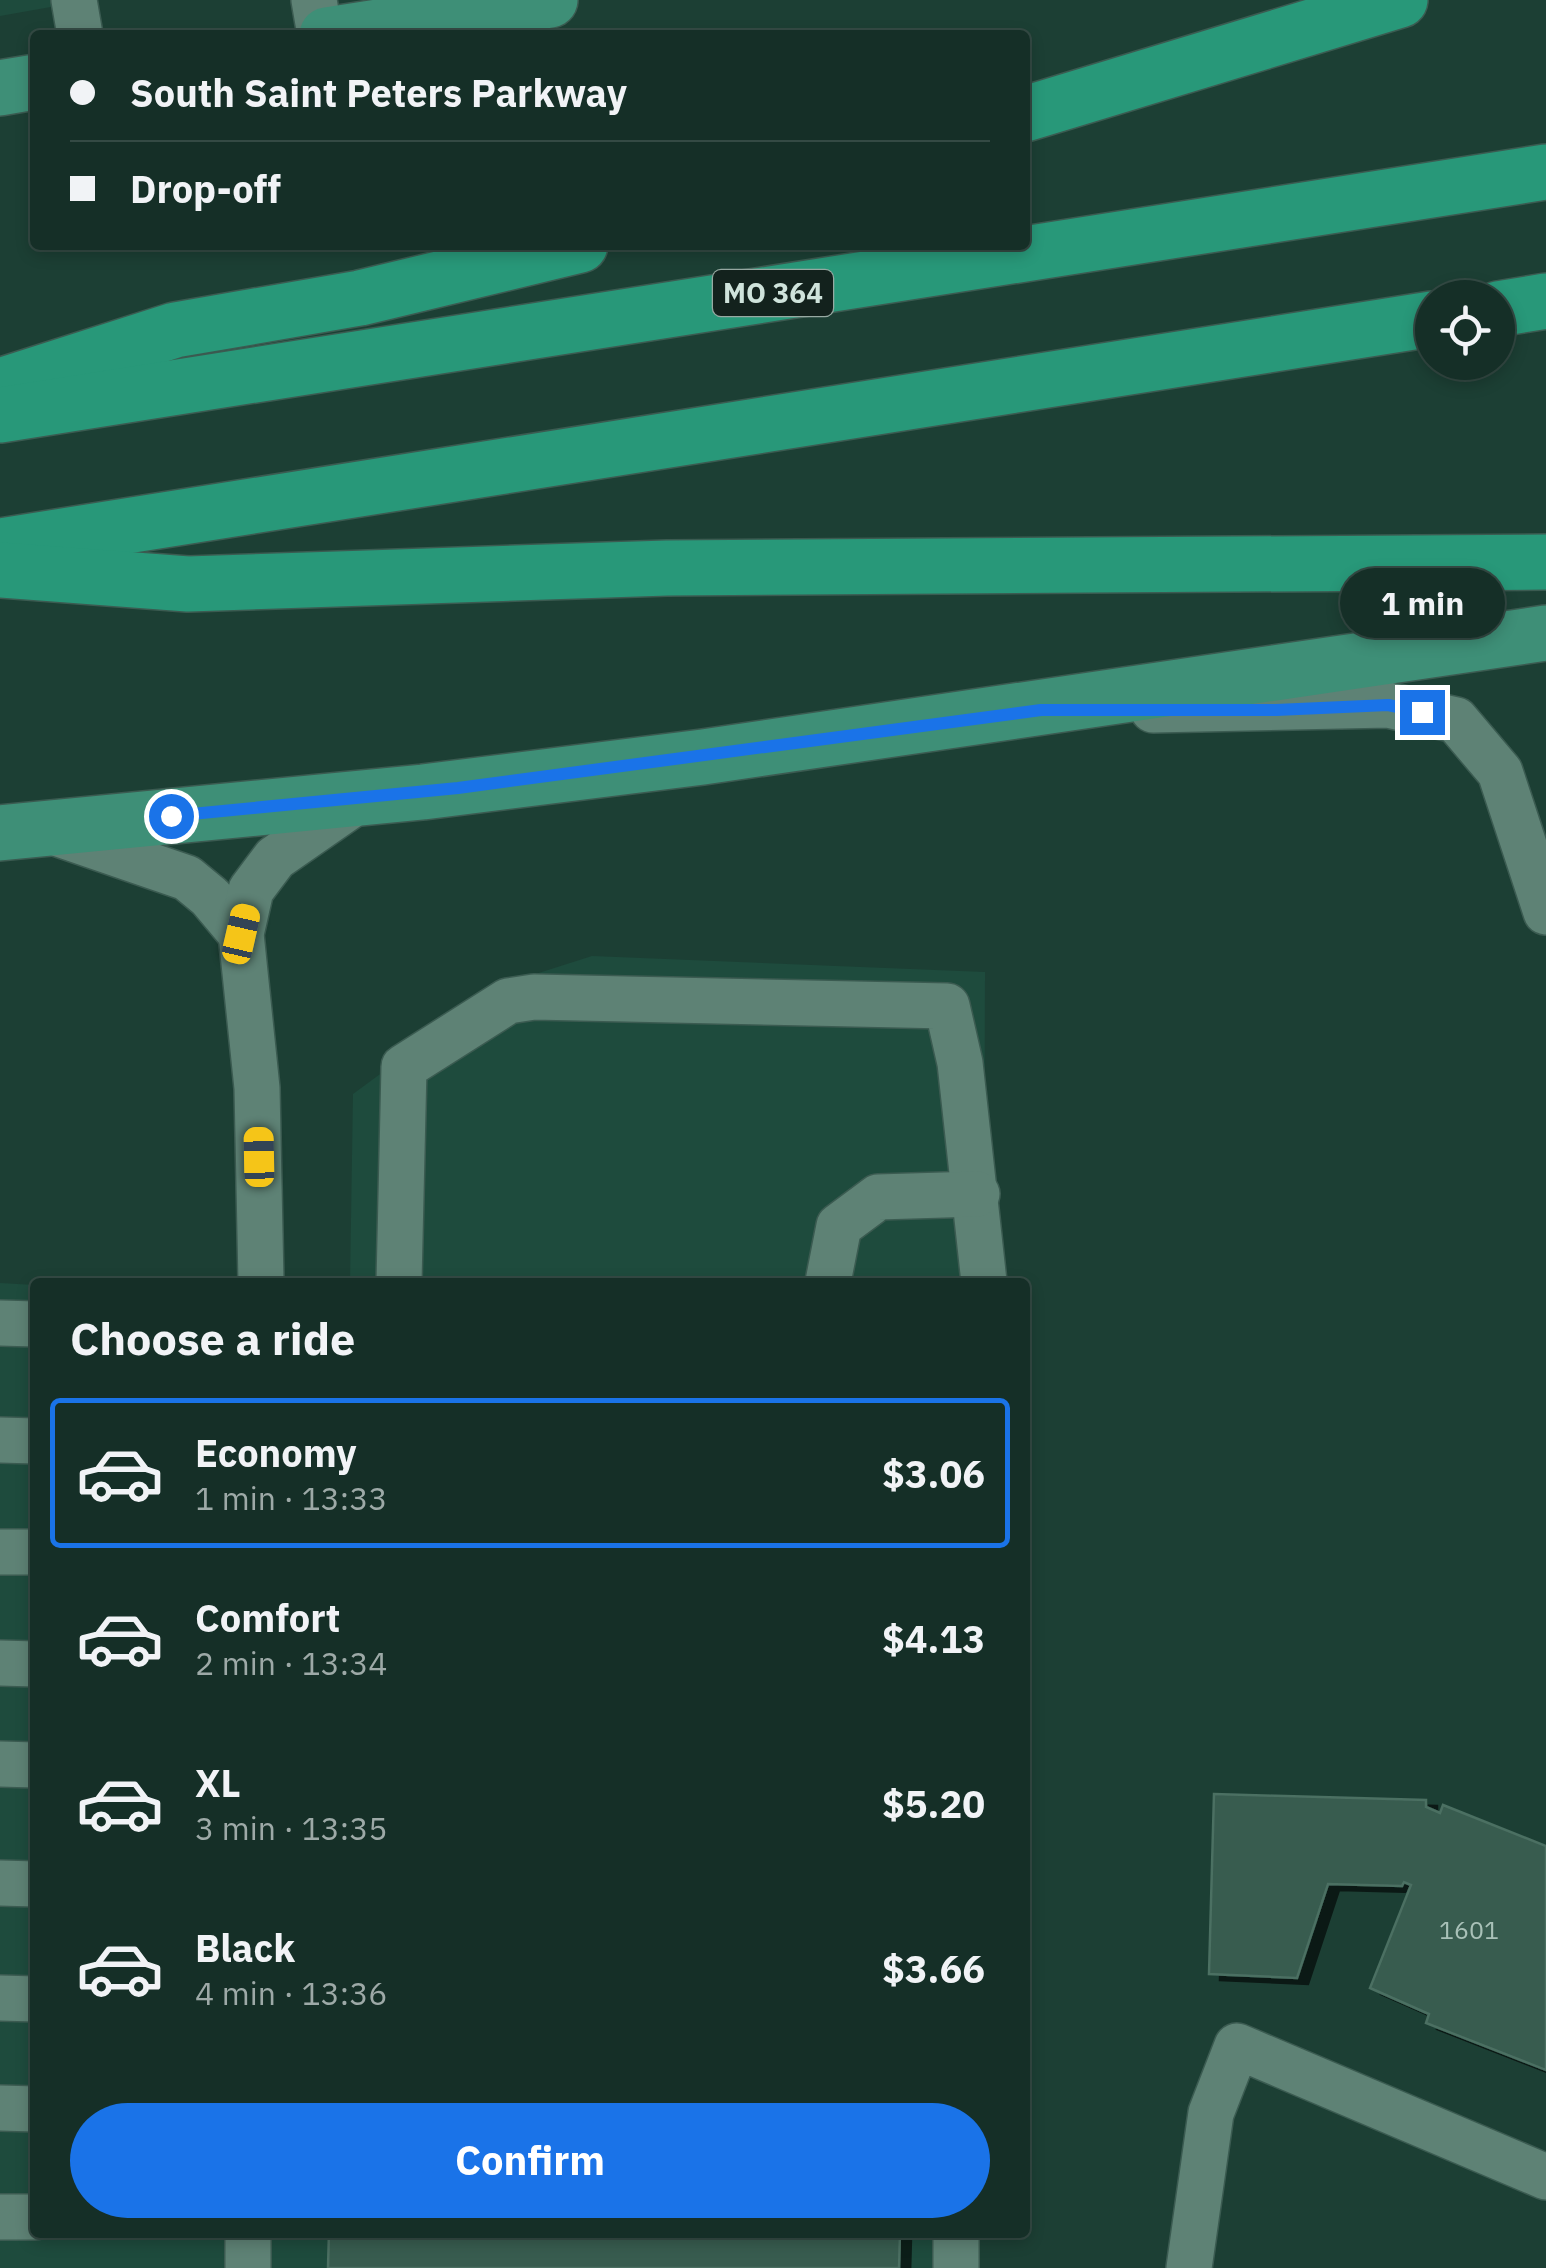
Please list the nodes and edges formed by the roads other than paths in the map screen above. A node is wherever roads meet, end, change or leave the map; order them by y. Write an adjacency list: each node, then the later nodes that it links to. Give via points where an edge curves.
1 (74, 0): 5 (lane)
2 (314, 0): 6 (lane)
3 (550, 0): 7 (main road)
4 (1400, 0): 10 (highway)
5 (79, 30)
6 (323, 30)
7 (356, 30)
8 (30, 83): 9 (main road)
9 (0, 88)
10 (1030, 112)
11 (1546, 172): 17 (highway, MO 364)
12 (559, 250): 16 (highway, via 360,298 175,330)
13 (1546, 301): 14 (highway)
14 (1515, 306)
15 (1415, 322): 18 (highway)
16 (0, 386)
17 (0, 416)
18 (0, 546)
19 (1546, 562): 20 (highway, via 630,569 188,584)
20 (0, 570)
21 (1546, 633): 22 (main road)
22 (1041, 710): 23 (main road); 25 (lane, via 1388,705 1456,720 1500,772)
23 (362, 798): 24 (main road); 26 (lane, via 276,858 251,890)
24 (22, 831): 26 (lane, via 186,878)
25 (1546, 912)
26 (241, 934): 28 (lane, via 258,1088)
27 (977, 1194): 29 (lane, via 948,1006 534,996 508,1000 404,1068); 30 (lane, via 878,1197 839,1226); 31 (lane)
28 (261, 1278)
29 (399, 1278)
30 (829, 1278)
31 (984, 1278)
32 (0, 1323): 33 (lane)
33 (30, 1324)
34 (0, 1440): 35 (lane)
35 (30, 1440)
36 (0, 1552): 37 (lane)
37 (30, 1552)
38 (0, 1663): 39 (lane)
39 (30, 1664)
40 (0, 1764): 41 (lane)
41 (30, 1765)
42 (0, 1883): 43 (lane)
43 (30, 1884)
44 (0, 1998): 45 (lane)
45 (30, 1999)
46 (0, 2108): 47 (lane)
47 (30, 2109)
48 (1546, 2176): 55 (lane, via 1236,2046 1211,2112)
49 (0, 2217): 50 (lane)
50 (30, 2217)
51 (248, 2238): 53 (lane)
52 (956, 2238): 54 (lane)
53 (248, 2268)
54 (956, 2268)
55 (1189, 2268)

